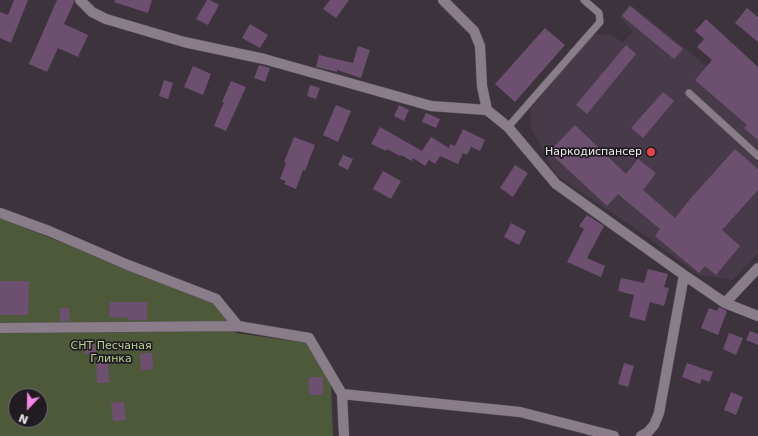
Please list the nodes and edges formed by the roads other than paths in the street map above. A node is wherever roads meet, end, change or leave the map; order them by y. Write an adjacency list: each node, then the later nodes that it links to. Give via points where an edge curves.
1 (80, 0): 5 (street, via 92,12 106,19 184,42 264,59 431,106)
2 (443, 0): 5 (street, via 474,31 480,46 482,86)
3 (584, 0): 6 (lane, via 599,13 600,22)
4 (689, 93): 7 (lane)
5 (487, 110): 6 (street)
6 (508, 127): 10 (street, via 556,184)
7 (758, 156)
8 (0, 213): 13 (street, via 216,299)
9 (758, 268): 11 (street)
10 (684, 275): 11 (street); 18 (street, via 659,413 654,425)
11 (725, 303): 12 (street)
12 (758, 316)
13 (238, 326): 14 (street); 15 (street, via 310,338)
14 (0, 328)
15 (342, 394): 16 (street); 17 (street, via 520,412)
16 (344, 436)
17 (614, 436)
18 (641, 436)

